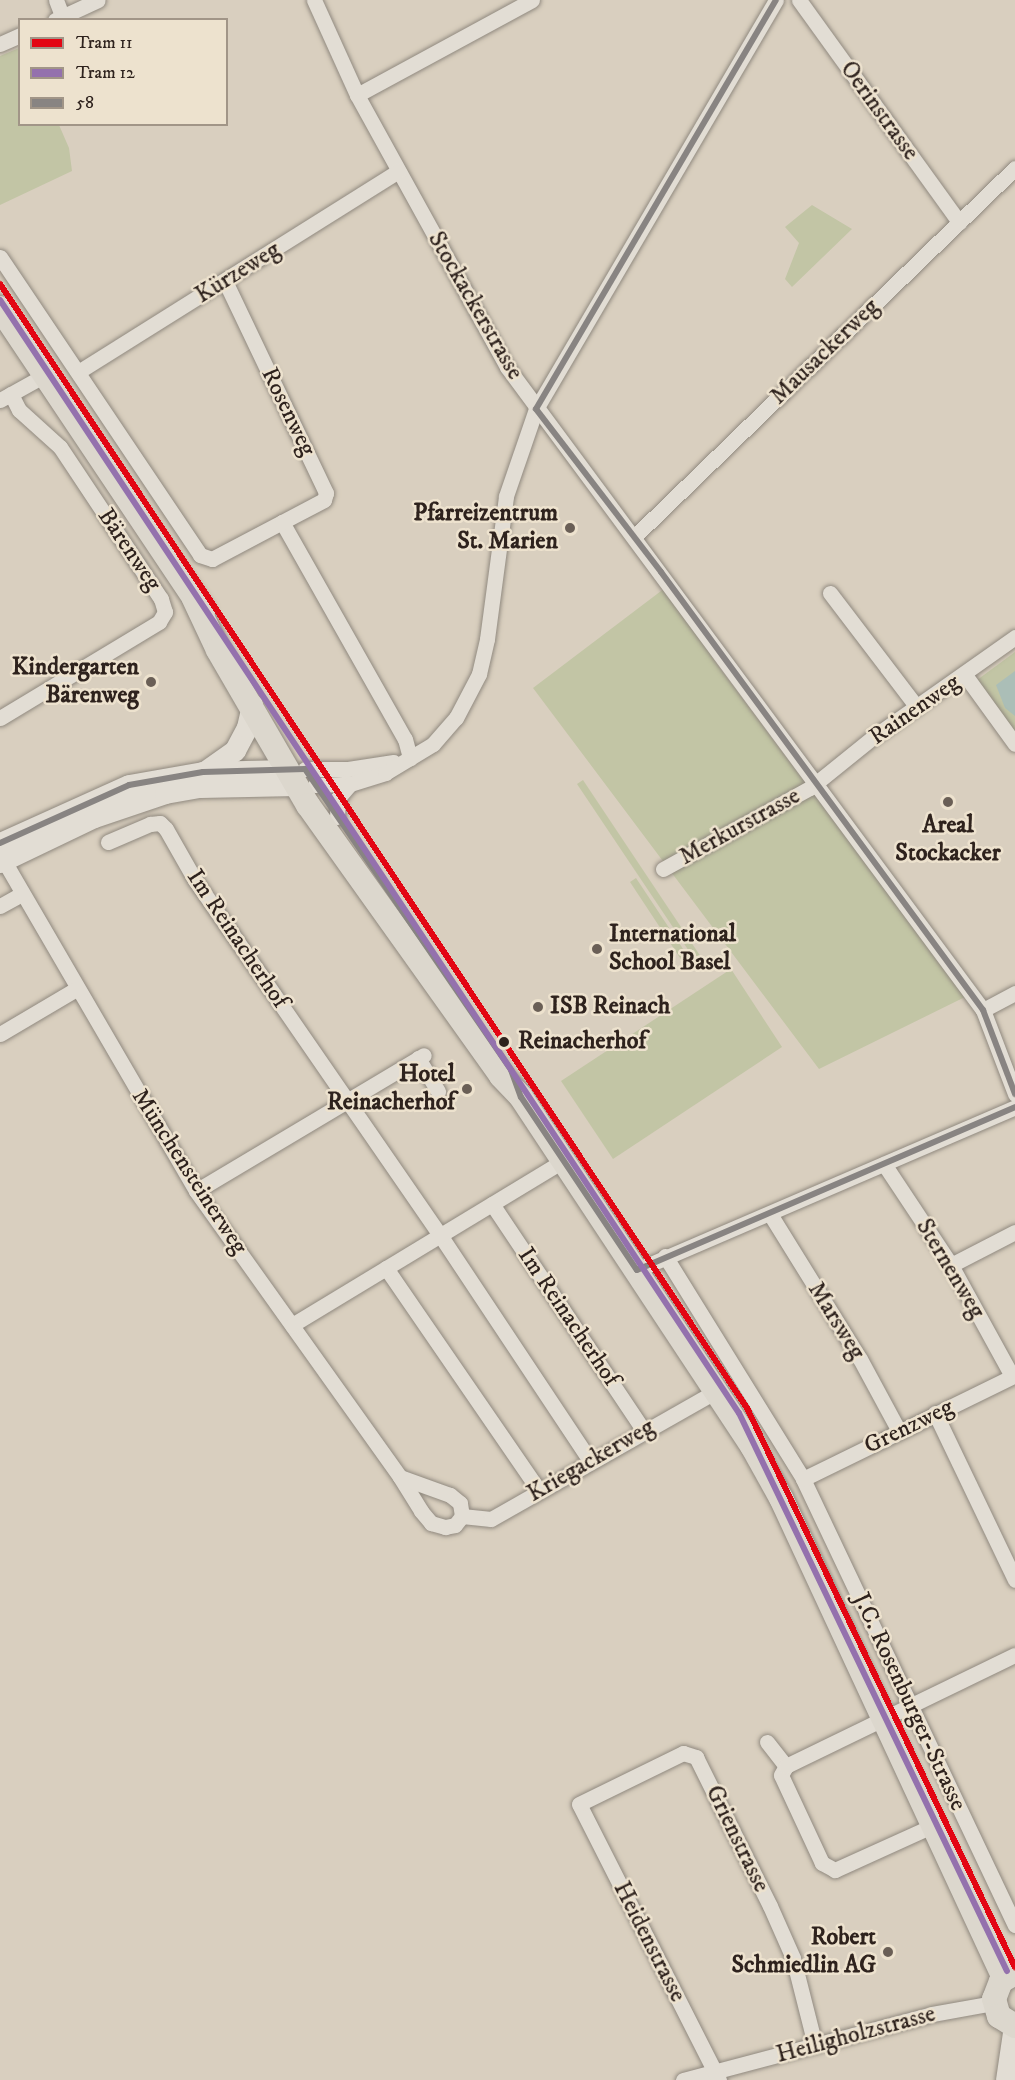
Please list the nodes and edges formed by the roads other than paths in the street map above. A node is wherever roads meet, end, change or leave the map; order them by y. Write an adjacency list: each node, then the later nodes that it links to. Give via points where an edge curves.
1 (56, 0): 7 (street)
2 (98, 0): 7 (street)
3 (314, 0): 10 (street, Stockackerstrasse)
4 (776, 0): 20 (street)
5 (799, 0): 13 (street, Oerinstrasse)
6 (526, 1): 10 (street)
7 (58, 18)
8 (18, 36): 9 (street)
9 (0, 44)
10 (357, 95): 12 (street, Stockackerstrasse)
11 (1015, 168): 13 (street, Mausackerweg)
12 (398, 171): 15 (street, Kürzeweg); 20 (street, Stockackerstrasse, via 507,367)
13 (959, 222): 22 (street, Mausackerweg)
14 (0, 257): 17 (street, Rosenweg)
15 (225, 281): 17 (street, Kürzeweg); 21 (street, Rosenweg, via 326,493 324,500)
16 (0, 308): 18 (main road)
17 (78, 372): 21 (street, Rosenweg, via 200,555 212,559)
18 (45, 375): 19 (street); 24 (main road)
19 (6, 397): 29 (street, Bärenweg, via 60,447 161,599 165,612 159,622)
20 (536, 409): 22 (street, Stockackerstrasse); 31 (street, via 506,496 488,639 479,674 456,718 433,744)
21 (282, 522): 31 (street, via 400,730)
22 (635, 536): 34 (street, Stockackerstrasse)
23 (830, 593): 28 (street)
24 (194, 599): 27 (main road, via 218,651); 33 (main road, via 228,643)
25 (1015, 637): 26 (street, Rainenweg)
26 (965, 675): 28 (street, Rainenweg); 30 (street)
27 (252, 705): 32 (main road, via 235,750); 33 (main road)
28 (917, 707): 34 (street, Rainenweg)
29 (0, 718)
30 (1015, 744)
31 (410, 758): 33 (street); 35 (street, via 385,773)
32 (203, 772): 33 (main road); 38 (main road, via 163,777 107,792)
33 (301, 777): 35 (street); 36 (main road); 38 (main road, via 165,793 93,817); 48 (main road, via 366,888 501,1076)
34 (816, 783): 39 (street, Merkurstrasse); 44 (street, Stockackerstrasse)
35 (350, 784): 36 (street, via 338,798)
36 (337, 817): 48 (main road, via 511,1070)
37 (108, 842): 49 (street, Im Reinacherhof, via 150,824 160,823 166,829 195,880)
38 (1, 855): 40 (street, Münchensteinerweg)
39 (663, 869)
40 (22, 894): 41 (street); 42 (street, Münchensteinerweg)
41 (0, 906)
42 (76, 989): 45 (street); 53 (street, Münchensteinerweg)
43 (1015, 993): 44 (street)
44 (983, 1010): 47 (street, Stockackerstrasse)
45 (0, 1034)
46 (438, 1091): 49 (street, via 421,1056)
47 (1015, 1094)
48 (521, 1097): 51 (main road)
49 (346, 1101): 53 (street); 57 (street, Im Reinacherhof)
50 (1015, 1107): 52 (street)
51 (564, 1161): 54 (street); 61 (main road)
52 (884, 1164): 55 (street); 59 (street, Sternenweg)
53 (196, 1191): 62 (street, Münchensteinerweg)
54 (492, 1204): 57 (street); 66 (street, Im Reinacherhof)
55 (770, 1214): 58 (street); 67 (street, Marsweg, via 860,1359)
56 (1015, 1232): 59 (street)
57 (440, 1235): 60 (street); 68 (street, Im Reinacherhof)
58 (665, 1256): 61 (street); 70 (street, J.C. Rosenburger-Strasse)
59 (951, 1265): 63 (street, Sternenweg)
60 (386, 1268): 62 (street); 71 (street)
61 (637, 1270): 64 (main road)
62 (292, 1325): 69 (street, Münchensteinerweg)
63 (1013, 1375): 65 (street, Grenzweg)
64 (718, 1390): 66 (street, Kriegackerweg); 76 (main road, via 782,1498)
65 (935, 1413): 67 (street, Grenzweg); 73 (street)
66 (644, 1431): 68 (street, Kriegackerweg)
67 (899, 1431): 70 (street, Grenzweg)
68 (590, 1461): 71 (street, Kriegackerweg)
69 (400, 1477): 72 (street, via 450,1495 460,1503); 72 (street, Münchensteinerweg, via 431,1522 445,1527 455,1525)
70 (803, 1479): 75 (street, J.C. Rosenburger-Strasse)
71 (539, 1491): 72 (street, Kriegackerweg, via 490,1519)
72 (462, 1516)
73 (1015, 1580)
74 (1015, 1654): 75 (street)
75 (911, 1706): 76 (street); 81 (street, J.C. Rosenburger-Strasse)
76 (882, 1720): 78 (street); 80 (main road)
77 (767, 1742): 78 (street)
78 (786, 1766): 80 (street, via 781,1775 822,1863 835,1870)
79 (579, 1804): 85 (street, Grienstrasse, via 683,1753 696,1757 793,1958); 86 (street, Heidenstrasse)
80 (933, 1826): 82 (main road)
81 (1015, 1925)
82 (1010, 1976): 83 (main road, via 997,1988)
83 (994, 2003): 84 (main road, via 999,2016); 85 (street, Heiligholzstrasse, via 932,2014)
84 (1014, 2026): 88 (main road)
85 (815, 2045): 86 (street, Heiligholzstrasse)
86 (717, 2076): 87 (street, Heiligholzstrasse)
87 (683, 2080)
88 (1006, 2080)

